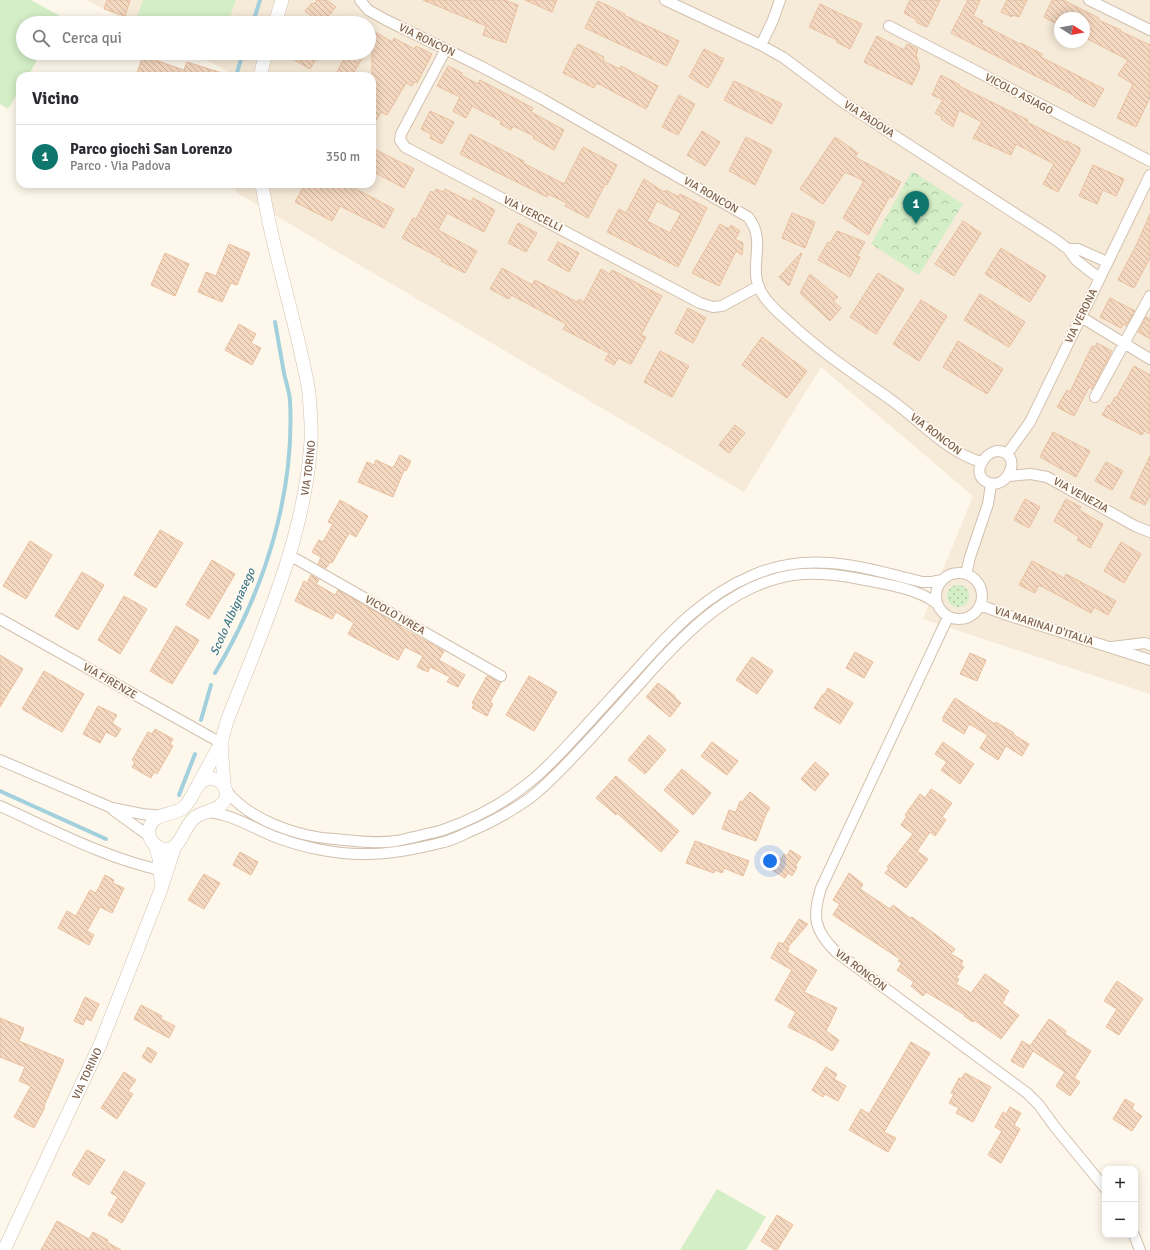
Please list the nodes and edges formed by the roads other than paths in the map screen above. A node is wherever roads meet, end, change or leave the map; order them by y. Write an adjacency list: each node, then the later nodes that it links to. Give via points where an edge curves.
1 (282, 0): 6 (street)
2 (360, 0): 10 (street, VIA RONCON, via 368,10)
3 (665, 0): 9 (street, VIA PADOVA)
4 (780, 0): 9 (street, via 774,20)
5 (1089, 0): 8 (street)
6 (277, 16)
7 (888, 26): 13 (street, VICOLO ASIAGO)
8 (1150, 30)
9 (761, 45): 16 (street, VIA PADOVA)
10 (446, 49): 19 (street, VIA RONCON, via 542,99 748,217 756,230 758,241 756,271); 19 (street, VIA VERCELLI, via 401,134 400,140 405,147 700,303 713,307 722,306)
11 (264, 60): 12 (street)
12 (261, 72)
13 (1150, 161)
14 (1150, 175): 17 (street, VIA VERONA)
15 (263, 188): 30 (street, VIA TORINO, via 309,392 311,440 307,476)
16 (1068, 249): 17 (street, VIA PADOVA, via 1078,248); 18 (street, VIA PADOVA, via 1076,260)
17 (1107, 262): 18 (street, VIA VERONA)
18 (1100, 278): 21 (street, VIA VERONA)
19 (759, 286): 26 (street, VIA RONCON, via 773,307 819,348 948,445 970,459)
20 (1150, 296): 22 (street)
21 (1081, 317): 22 (street); 25 (street, VIA VERONA, via 1030,422)
22 (1124, 344): 23 (street); 24 (street)
23 (1150, 359)
24 (1095, 397)
25 (1007, 454): 26 (street, via 1000,451 991,452); 27 (street, via 1011,463)
26 (981, 462): 28 (street, via 980,474)
27 (1008, 476): 28 (street, via 998,483); 29 (street, VIA VENEZIA, via 1031,474 1047,477)
28 (991, 484): 31 (street, via 988,504)
29 (1150, 532)
30 (288, 556): 40 (street, VICOLO IVREA); 41 (street, VIA TORINO)
31 (966, 574): 32 (street, via 953,574); 34 (street, via 980,586)
32 (942, 580): 33 (street, via 936,590); 44 (street, via 922,582 857,566 810,562 769,568 728,586 704,602 665,638 552,762 522,788 488,810 442,830 396,841 361,842 327,839 257,816 233,799)
33 (936, 603): 35 (street); 47 (street, via 919,593 855,578 810,574 773,580 733,597 673,647 561,771 530,798 494,821 446,842 395,852 333,852 303,846 266,834 234,818)
34 (980, 605): 35 (street, via 969,617 958,620); 38 (street, VIA MARINAI D'ITALIA)
35 (948, 617): 53 (street, VIA RONCON, via 821,888 816,917 820,931 836,952 1027,1093)
36 (0, 619): 41 (street, VIA FIRENZE)
37 (1150, 645): 38 (street, VIA MARINAI D'ITALIA, via 1145,643)
38 (1108, 648): 39 (street, VIA MARINAI D'ITALIA)
39 (1150, 660)
40 (501, 676)
41 (221, 743): 43 (street, VIA TORINO); 44 (street, VIA TORINO)
42 (0, 760): 46 (street)
43 (199, 783): 44 (street, via 209,778 220,781); 48 (street, VIA TORINO, via 189,803 174,813)
44 (225, 787): 47 (street, VIA TORINO, via 225,801 222,806)
45 (0, 806): 51 (street, via 97,849)
46 (112, 808): 48 (street); 49 (street)
47 (207, 812): 50 (street, VIA TORINO, via 193,819)
48 (163, 816): 49 (street, VIA TORINO, via 157,817 148,831)
49 (152, 841): 50 (street, via 165,849); 51 (street, VIA TORINO, via 159,858)
50 (174, 846): 52 (street, VIA TORINO)
51 (160, 870): 52 (street, VIA TORINO)
52 (160, 892): 55 (street, VIA TORINO, via 100,1045)
53 (1102, 1184)
54 (1135, 1238): 56 (street)
55 (4, 1250)
56 (1140, 1250)

